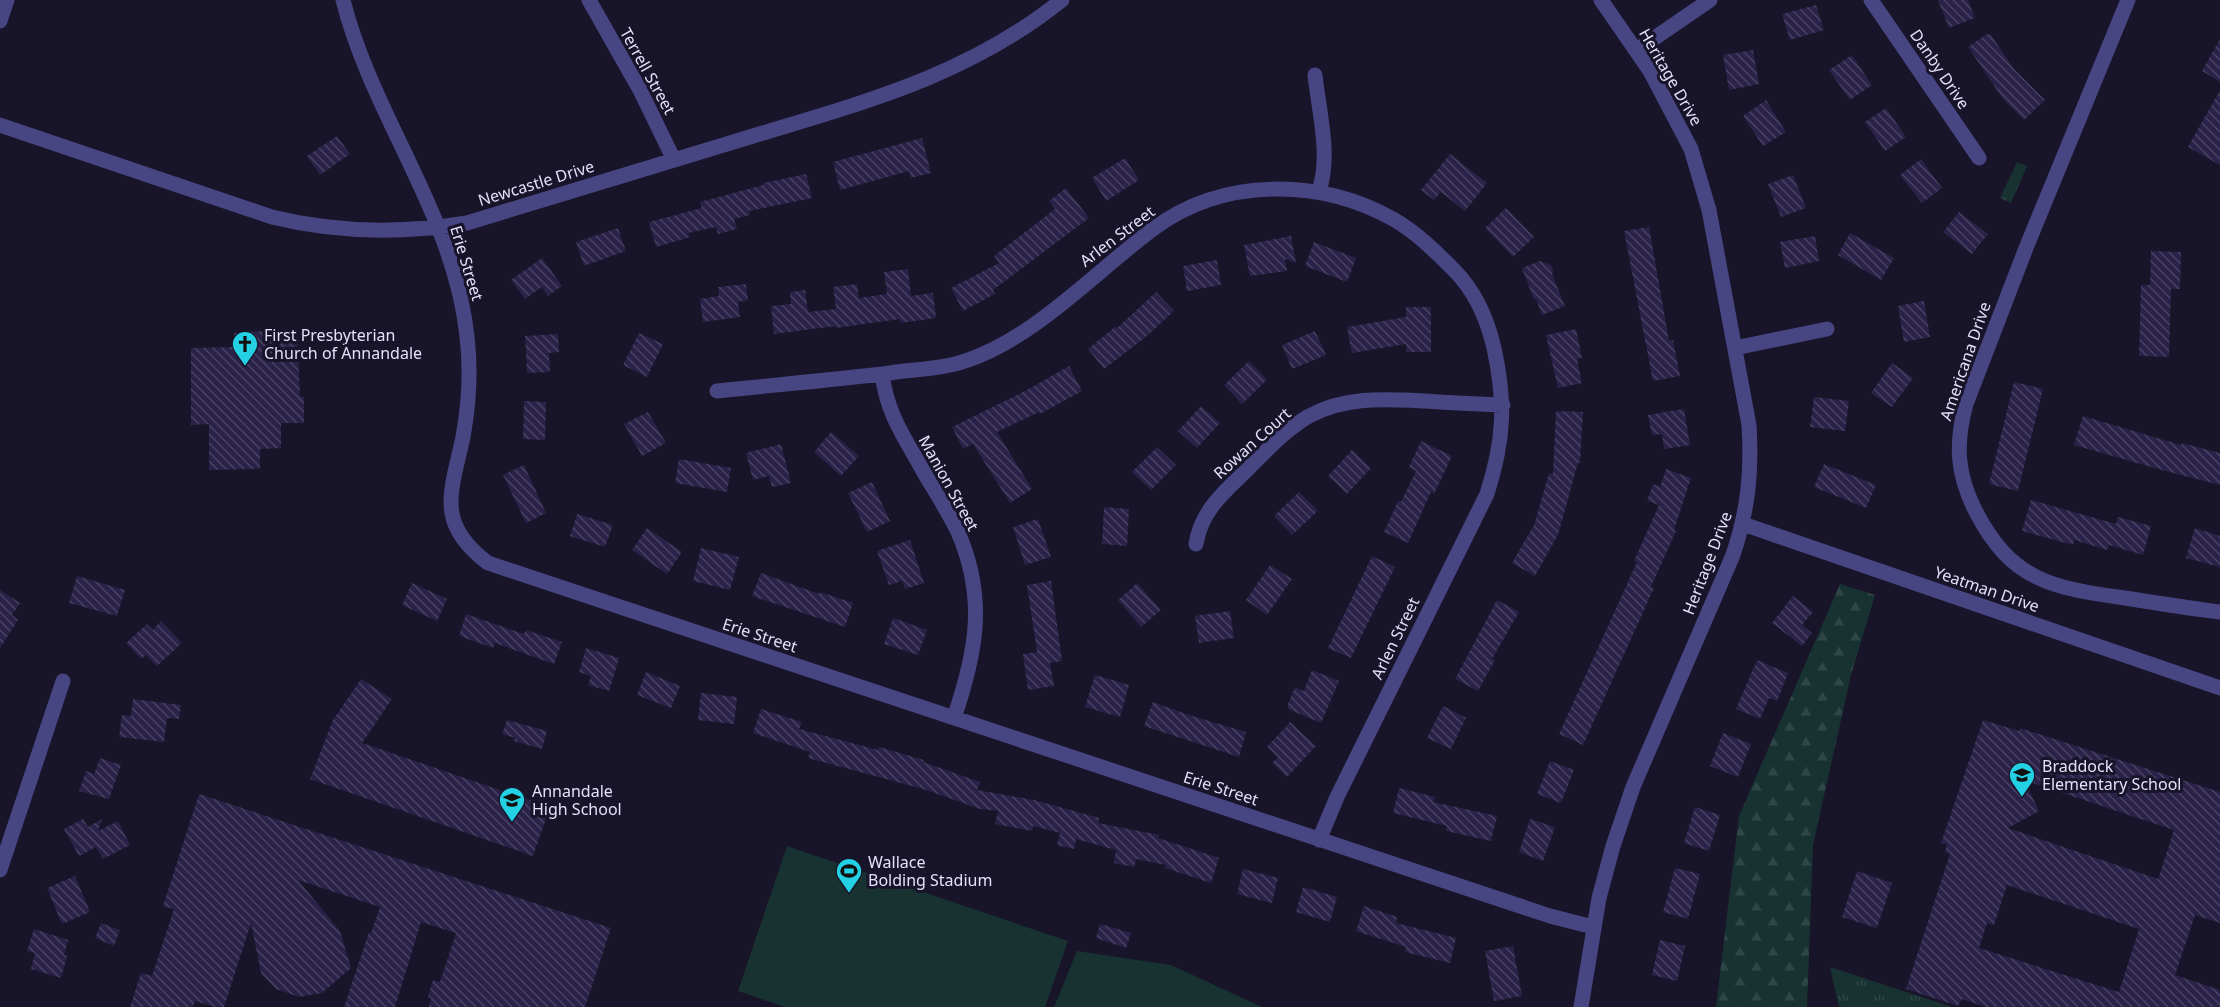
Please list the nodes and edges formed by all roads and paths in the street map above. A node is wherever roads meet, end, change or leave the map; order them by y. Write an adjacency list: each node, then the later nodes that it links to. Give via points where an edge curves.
1 (7, 0): 9 (street)
2 (343, 0): 16 (street, Erie Street, via 359,50)
3 (589, 0): 14 (street, Terrell Street)
4 (1062, 0): 14 (street, Newcastle Drive, via 1009,38 923,82)
5 (1601, 0): 10 (street, Heritage Drive)
6 (1710, 0): 10 (street)
7 (1871, 0): 13 (street, Danby Drive)
8 (2128, 0): 24 (street, Americana Drive, via 1966,404 1958,444 1960,471 1967,493 2000,551 2046,582 2071,590)
9 (0, 21)
10 (1637, 50): 18 (street, Heritage Drive, via 1691,149 1709,210)
11 (1315, 75): 15 (street, via 1324,151)
12 (0, 125): 16 (street, Newcastle Drive, via 296,223 375,232)
13 (1979, 158)
14 (674, 160): 16 (street, Newcastle Drive, via 467,223)
15 (1319, 191): 19 (street, Arlen Street, via 1258,190 1192,207 1155,227 1034,325 994,350 966,361); 21 (street, Arlen Street, via 1344,197 1395,220 1461,277 1481,307 1490,330)
16 (438, 228): 27 (street, Erie Street, via 460,295 467,335 468,396 450,500 460,535 472,551 507,570)
17 (1827, 329): 18 (street)
18 (1735, 348): 22 (street, Heritage Drive, via 1751,458)
19 (882, 374): 20 (street, Arlen Street); 27 (street, Manion Street, via 893,419 958,531 975,590 974,650)
20 (717, 391)
21 (1503, 405): 23 (street, Rowan Court, via 1373,399 1328,407 1285,433 1215,500); 28 (street, Arlen Street, via 1501,435 1487,494)
22 (1743, 524): 26 (street, Yeatman Drive); 31 (street, Heritage Drive, via 1633,787 1613,846)
23 (1196, 544)
24 (2220, 612)
25 (63, 681): 29 (street)
26 (2220, 688)
27 (954, 718): 28 (street, Erie Street)
28 (1319, 840): 31 (street, Erie Street)
29 (3, 853): 30 (street)
30 (0, 870)
31 (1593, 927): 32 (street, Heritage Drive)
32 (1581, 1007)

